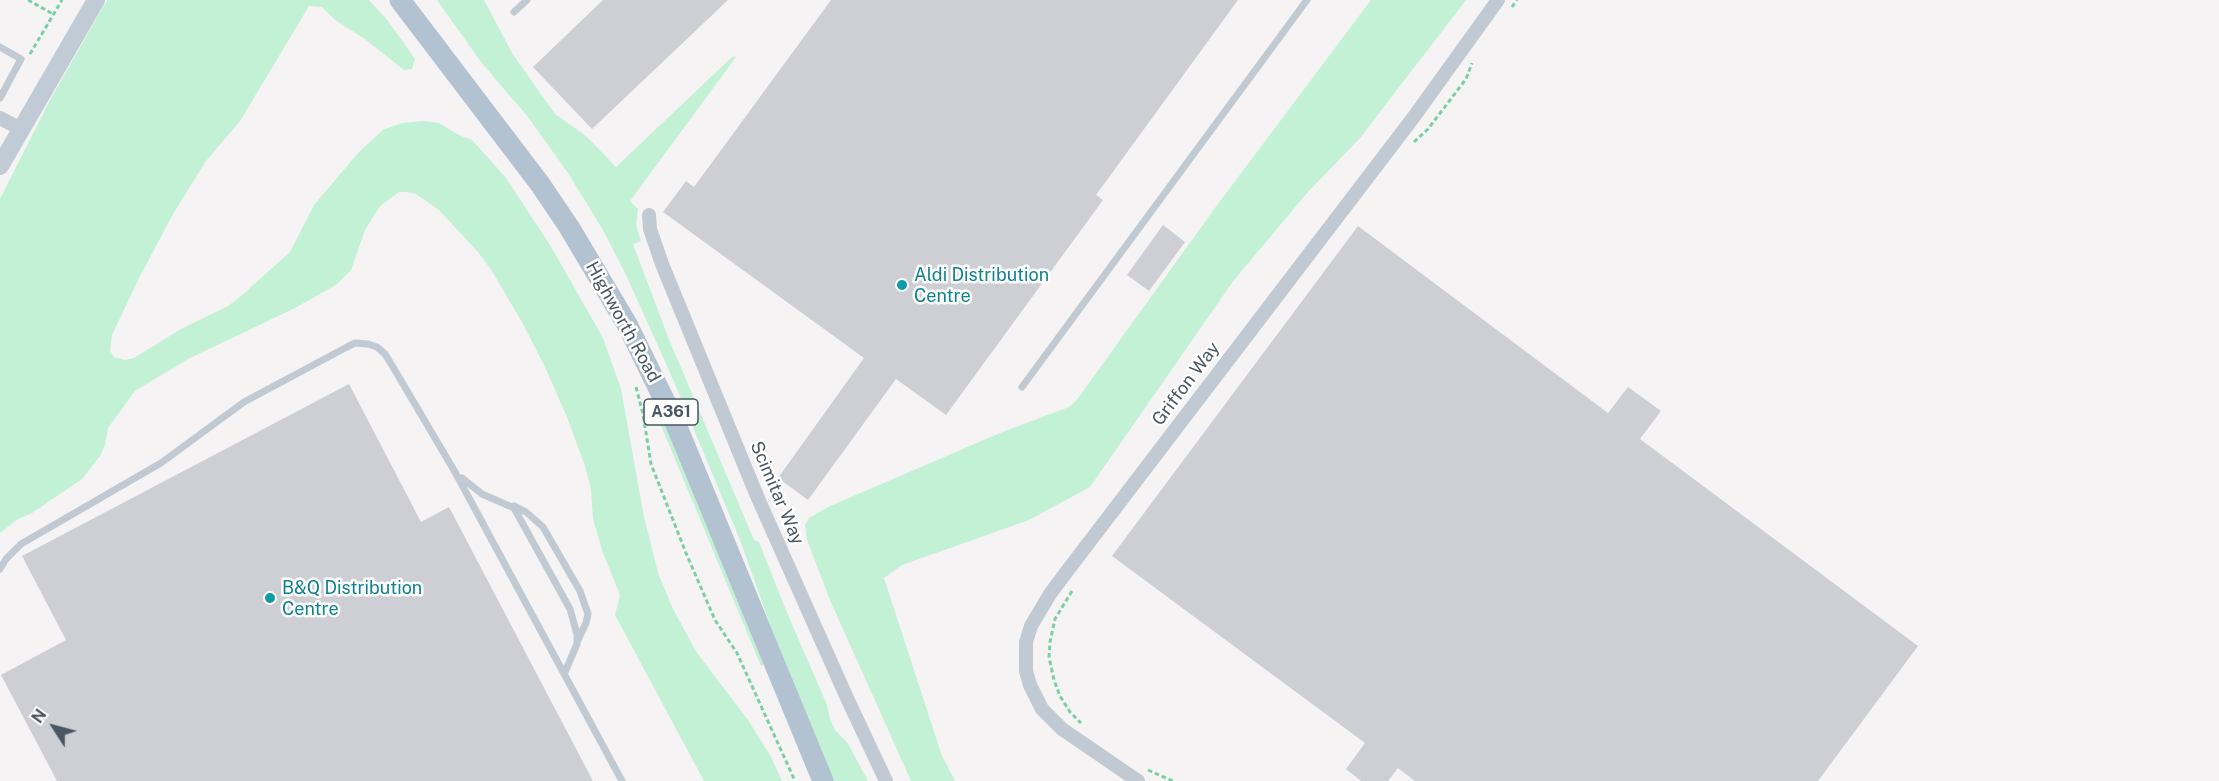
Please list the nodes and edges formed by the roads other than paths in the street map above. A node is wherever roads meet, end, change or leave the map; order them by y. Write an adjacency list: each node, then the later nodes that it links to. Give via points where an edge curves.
1 (96, 0): 10 (main road)
2 (400, 0): 20 (main road, Highworth Road / A361, via 540,184 628,326 675,422)
3 (526, 0): 6 (lane)
4 (1307, 0): 13 (lane)
5 (1498, 0): 22 (street, Griffon Way, via 1050,594 1031,626 1026,642 1026,671 1042,709 1062,729)
6 (514, 12)
7 (0, 47): 8 (lane, via 21,59)
8 (0, 98)
9 (0, 118): 10 (street)
10 (21, 129): 11 (main road)
11 (0, 166)
12 (649, 214): 21 (street, Scimitar Way, via 650,230 662,264 757,496)
13 (1022, 387)
14 (455, 472): 15 (lane, via 482,494); 16 (lane, via 385,354 369,344 355,343 244,402 161,463 21,544); 18 (lane)
15 (509, 504): 17 (lane, via 570,609); 17 (lane, via 543,527 583,598 588,614)
16 (0, 569)
17 (577, 644): 18 (lane)
18 (565, 672): 19 (lane)
19 (622, 781)
20 (823, 781)
21 (886, 781)
22 (1138, 781)

